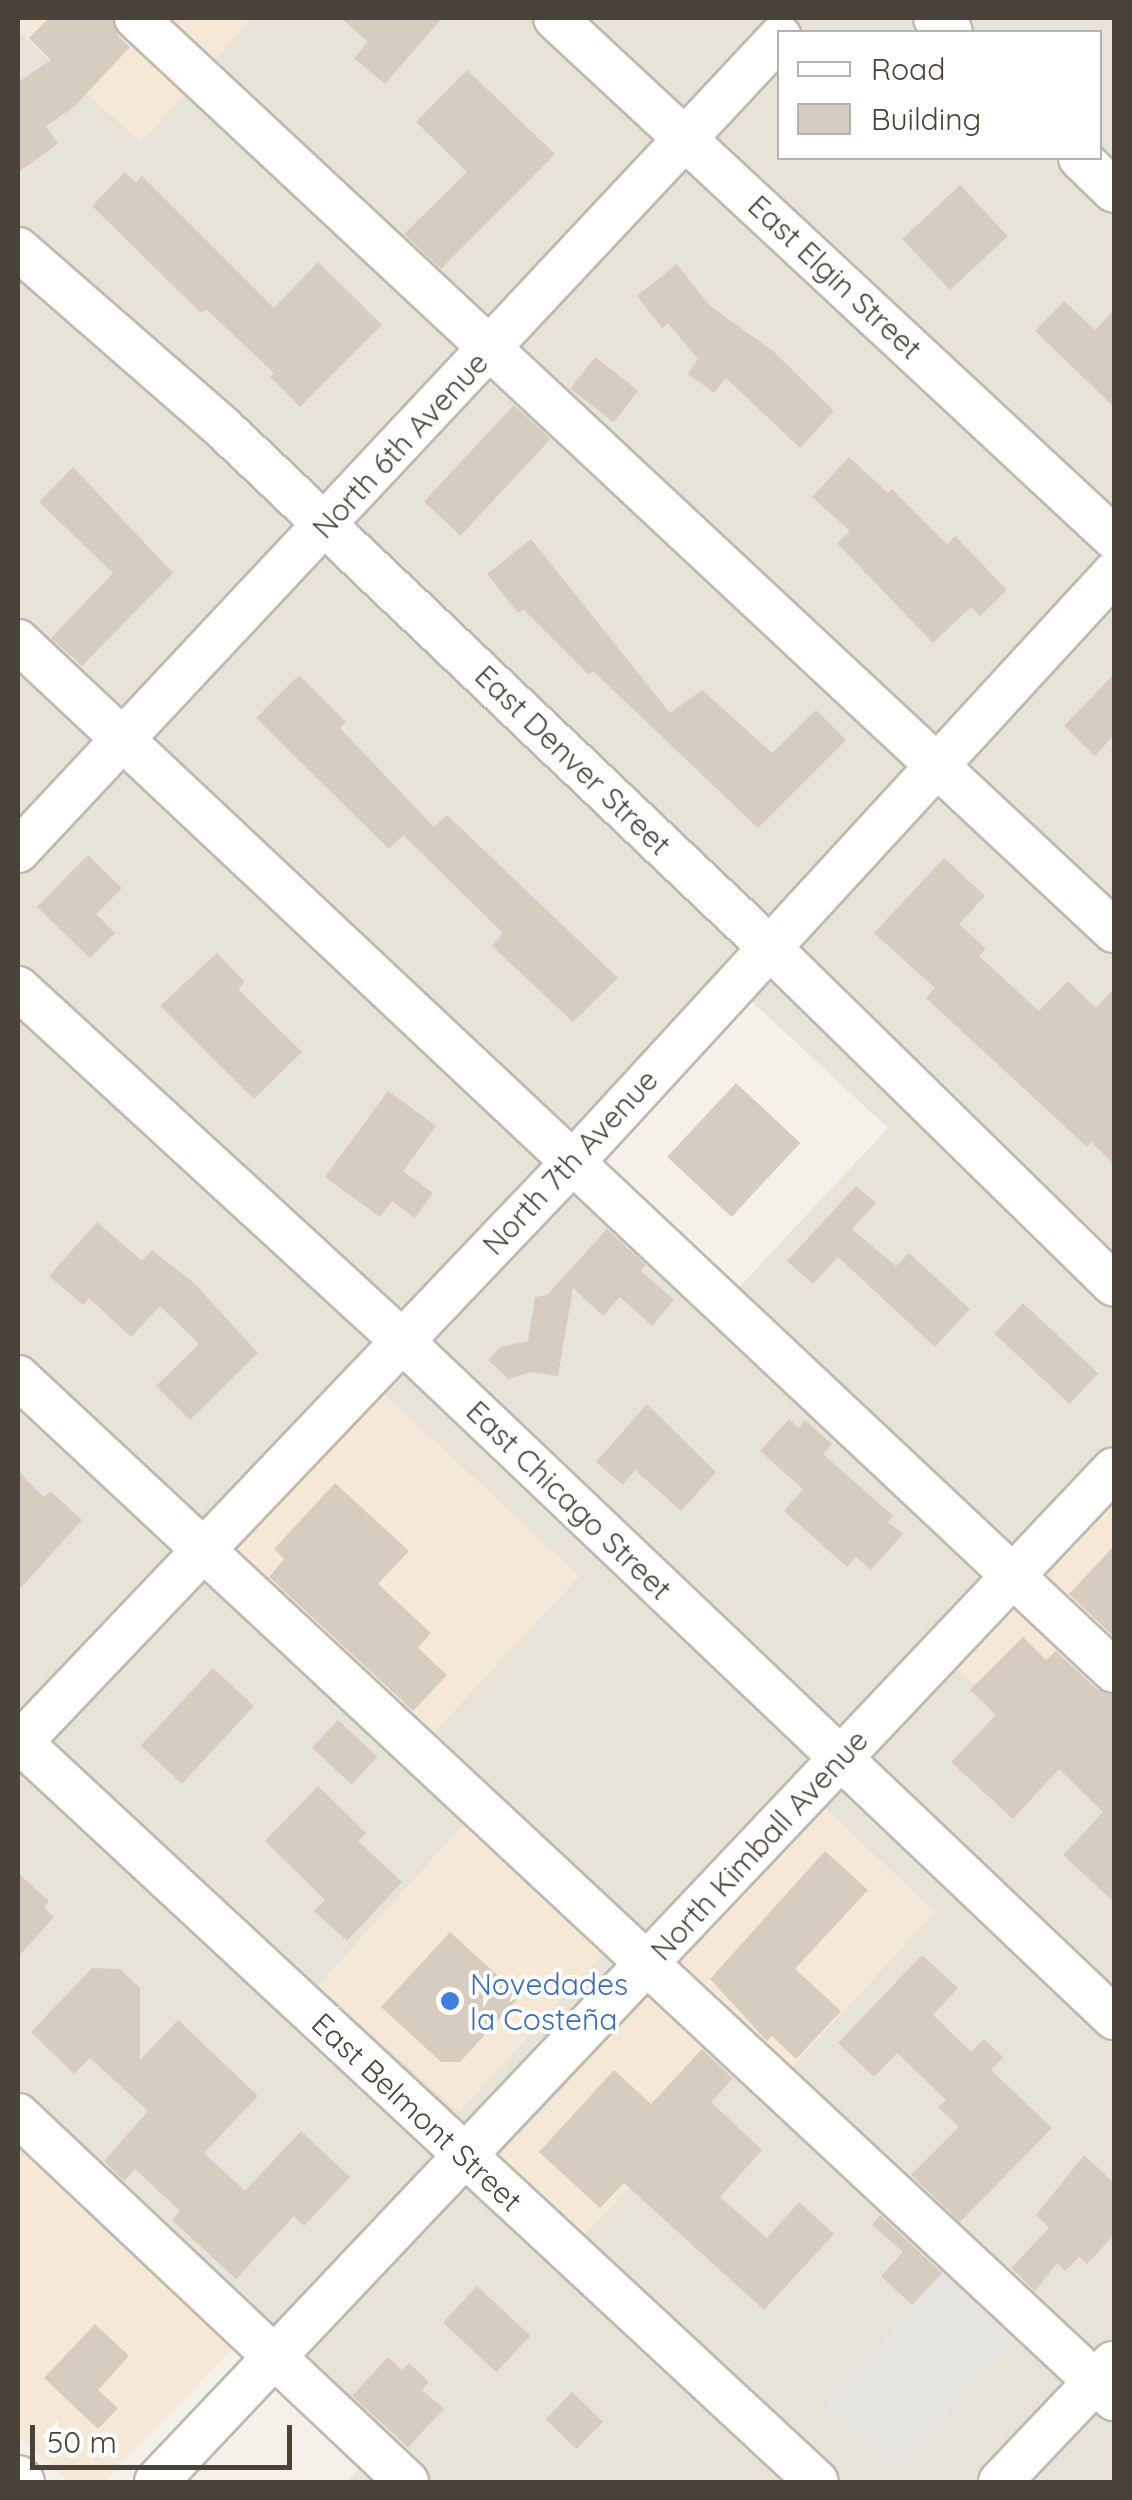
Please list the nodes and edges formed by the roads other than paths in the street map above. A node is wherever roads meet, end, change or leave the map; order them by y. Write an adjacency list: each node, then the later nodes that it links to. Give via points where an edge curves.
1 (136, 18): 8 (street)
2 (555, 18): 4 (street, East Elgin Street)
3 (777, 40): 4 (street, North 6th Avenue)
4 (686, 138): 8 (street, North 6th Avenue); 10 (street, East Elgin Street)
5 (1082, 160): 6 (street)
6 (1114, 191)
7 (18, 248): 9 (street, East Denver Street)
8 (490, 348): 9 (street, North 6th Avenue); 14 (street)
9 (325, 525): 13 (street, North 6th Avenue); 17 (street, East Denver Street)
10 (1114, 538)
11 (1114, 573): 14 (street, North 7th Avenue)
12 (18, 642): 13 (street)
13 (124, 741): 15 (street, North 6th Avenue); 19 (street)
14 (936, 764): 16 (street); 17 (street, North 7th Avenue)
15 (18, 851)
16 (1114, 931)
17 (768, 946): 19 (street, North 7th Avenue); 20 (street, East Denver Street)
18 (18, 988): 21 (street, East Chicago Street)
19 (572, 1162): 21 (street, North 7th Avenue); 25 (street)
20 (1114, 1285)
21 (401, 1340): 24 (street, North 7th Avenue); 28 (street, East Chicago Street)
22 (18, 1377): 24 (street)
23 (1114, 1469): 25 (street, North Kimball Avenue)
24 (201, 1548): 27 (street, North 7th Avenue); 29 (street)
25 (1013, 1576): 26 (street); 28 (street, North Kimball Avenue)
26 (1114, 1671)
27 (18, 1742): 32 (street, East Belmont Street)
28 (839, 1759): 29 (street, North Kimball Avenue); 30 (street, East Chicago Street)
29 (648, 1964): 32 (street, North Kimball Avenue); 34 (street)
30 (1114, 2018)
31 (18, 2116): 33 (street)
32 (465, 2158): 33 (street, North Kimball Avenue); 39 (street, East Belmont Street)
33 (273, 2359): 37 (street, North Kimball Avenue); 38 (street)
34 (1108, 2380): 40 (street)
35 (18, 2477): 36 (street)
36 (23, 2482)
37 (156, 2482)
38 (407, 2482)
39 (817, 2482)
40 (1000, 2482)

